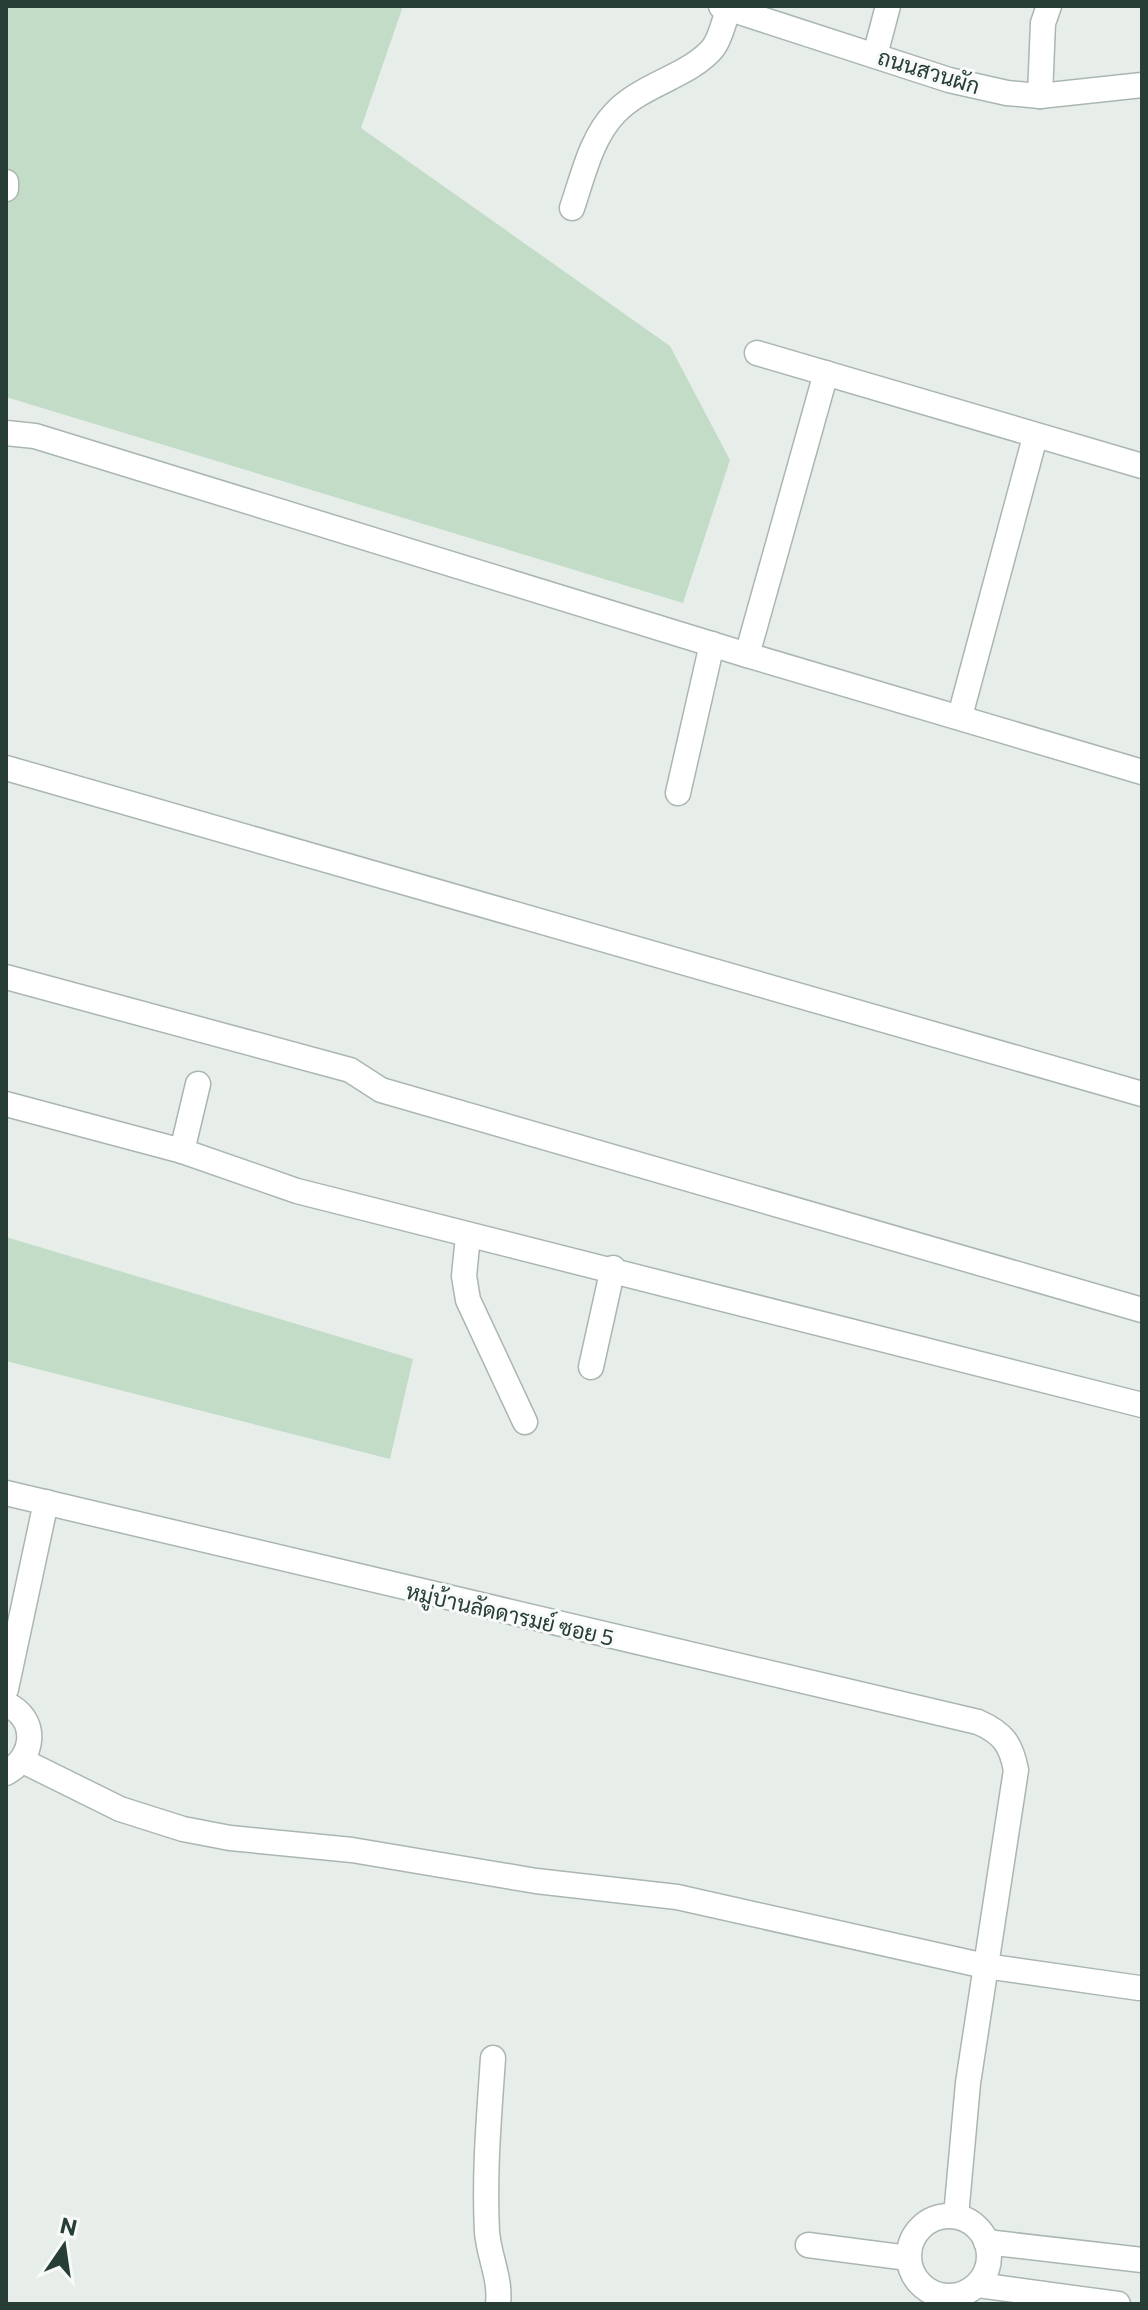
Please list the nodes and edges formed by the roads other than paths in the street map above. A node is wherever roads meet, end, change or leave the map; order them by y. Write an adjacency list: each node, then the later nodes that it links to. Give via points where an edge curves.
1 (888, 6): 4 (street)
2 (1049, 6): 6 (street, via 1043,23)
3 (725, 7): 4 (street, ถนนสวนผัก); 9 (street, via 714,47 613,114 597,139)
4 (875, 55): 6 (street, ถนนสวนผัก, via 949,80)
5 (1142, 85): 6 (street, ถนนสวนผัก)
6 (1040, 96)
7 (6, 182): 8 (street)
8 (6, 189)
9 (572, 208)
10 (757, 353): 11 (street)
11 (826, 373): 13 (street); 16 (street)
12 (6, 433): 15 (street, via 35,436)
13 (1035, 437): 14 (street); 17 (street)
14 (1142, 466)
15 (712, 644): 16 (street); 20 (street)
16 (747, 655): 17 (street)
17 (960, 716): 19 (street)
18 (6, 768): 23 (street)
19 (1142, 772)
20 (678, 793)
21 (6, 977): 28 (street, via 350,1070 381,1090)
22 (198, 1084): 25 (street)
23 (1142, 1094)
24 (6, 1104): 25 (street)
25 (182, 1151): 26 (street, via 297,1191)
26 (468, 1236): 27 (street); 31 (street, via 468,1300)
27 (613, 1268): 29 (street); 30 (street)
28 (1142, 1310)
29 (591, 1367)
30 (1142, 1405)
31 (525, 1422)
32 (6, 1493): 33 (street, หมู่บ้านลัดดารมย์ ซอย 5)
33 (46, 1502): 34 (street); 37 (street, หมู่บ้านลัดดารมย์ ซอย 5, via 997,1730 1009,1743 1016,1770)
34 (6, 1689)
35 (6, 1704): 36 (street, via 23,1716 30,1738)
36 (14, 1767): 37 (street, via 183,1829 677,1897)
37 (985, 1966): 38 (street); 40 (street)
38 (1139, 1988)
39 (493, 2058): 46 (street, via 484,2169 488,2252 500,2288)
40 (956, 2216): 41 (street, via 974,2225); 43 (street, via 928,2221 917,2231)
41 (986, 2242): 44 (street); 45 (street, via 986,2269)
42 (808, 2245): 43 (street)
43 (908, 2258): 45 (street, via 922,2286 936,2294 952,2295)
44 (1142, 2260)
45 (978, 2285): 47 (street)
46 (498, 2304)
47 (1118, 2304)

